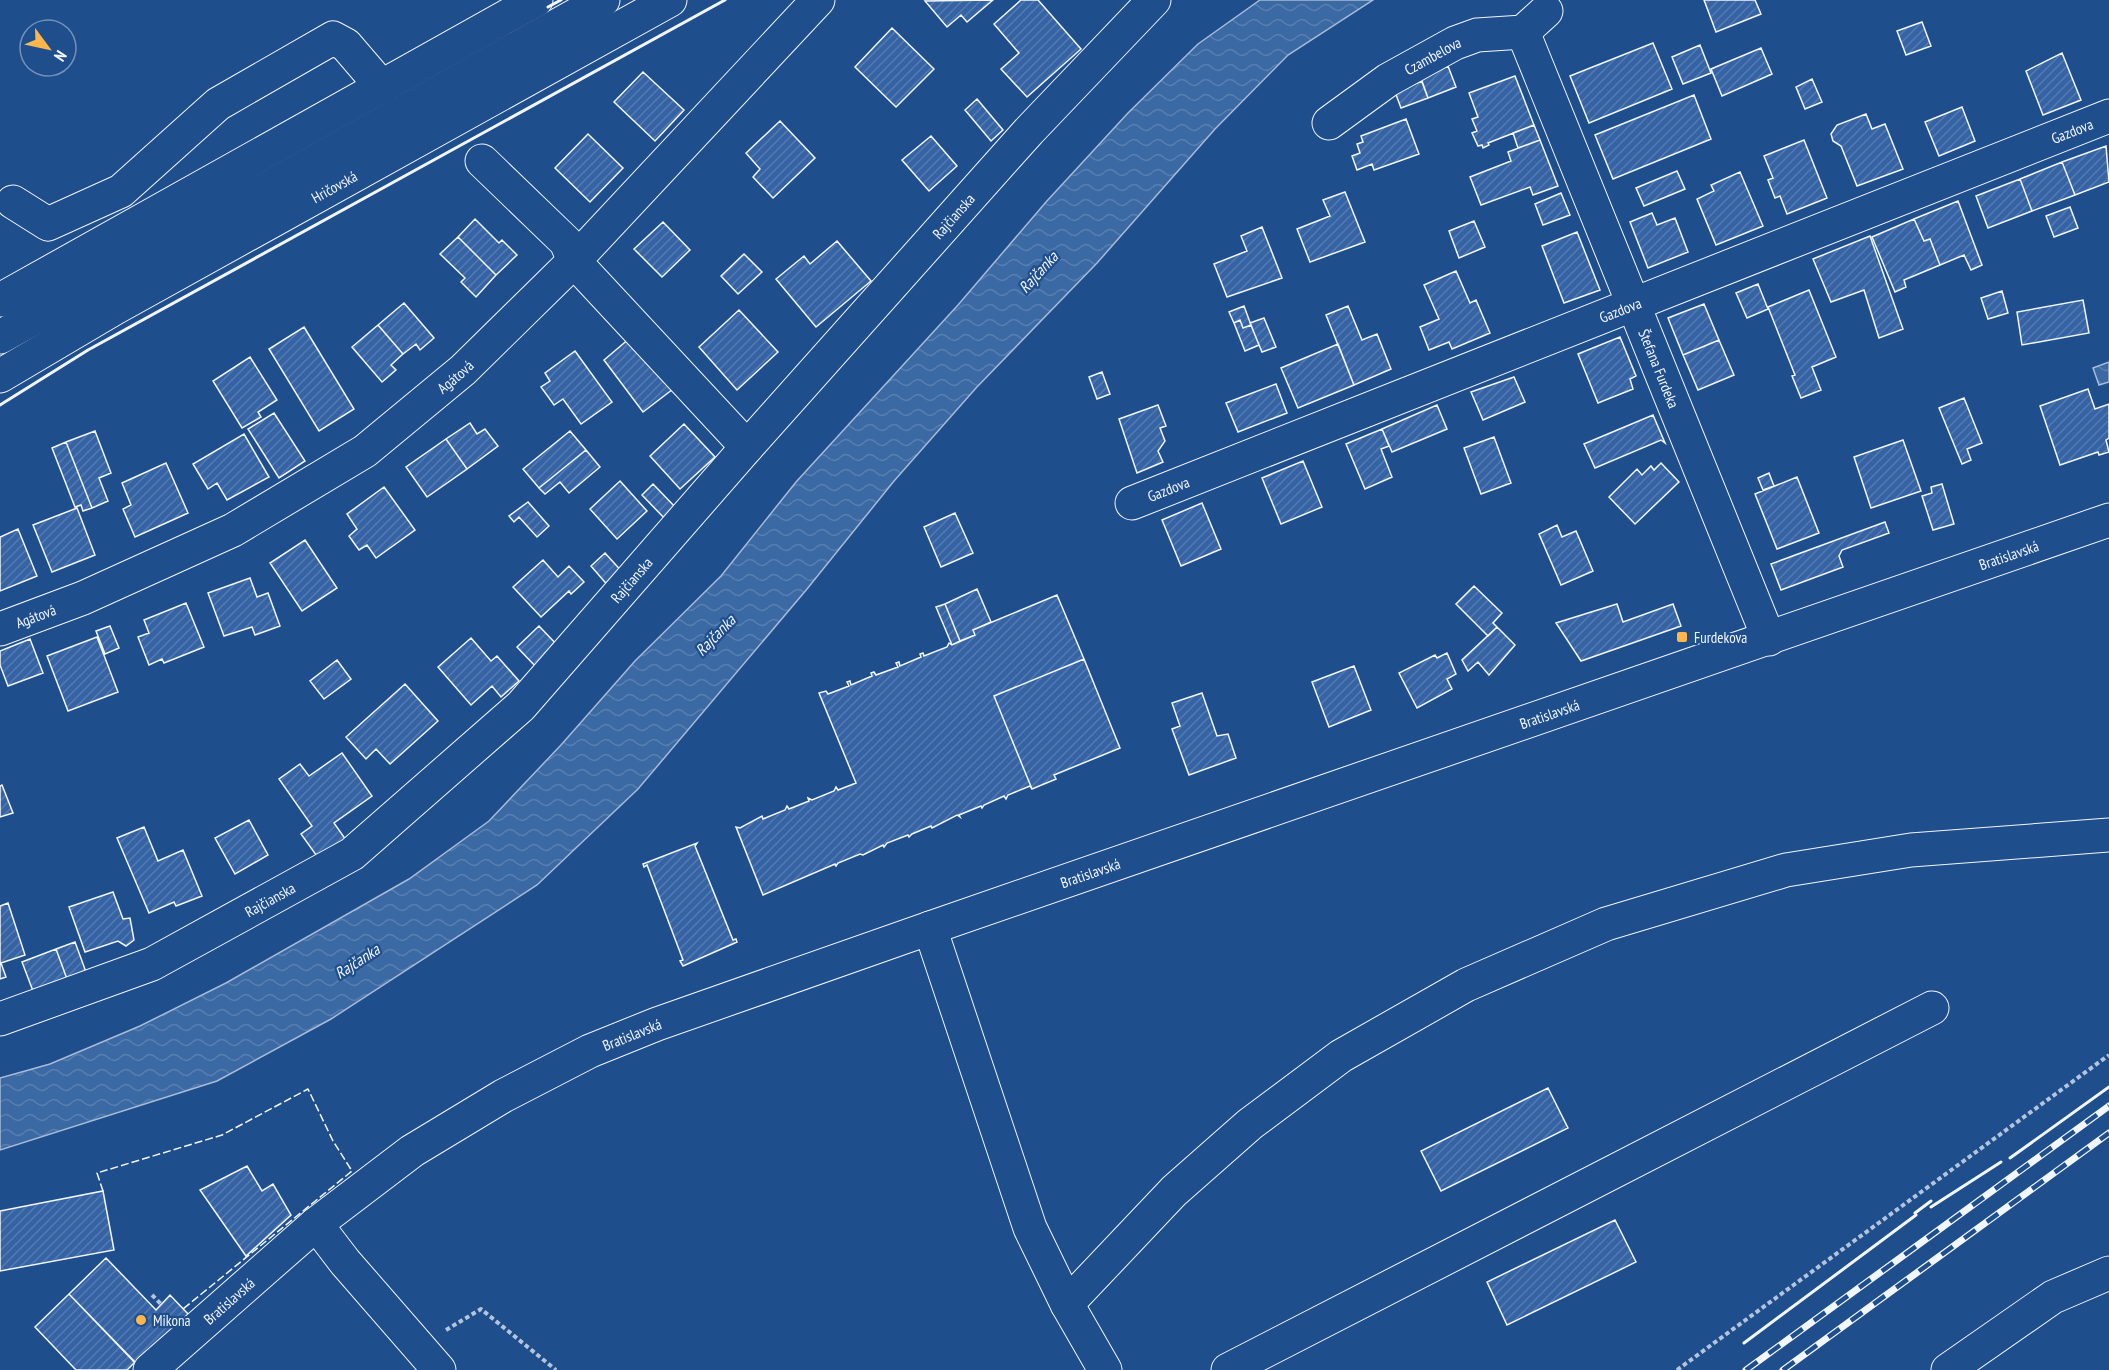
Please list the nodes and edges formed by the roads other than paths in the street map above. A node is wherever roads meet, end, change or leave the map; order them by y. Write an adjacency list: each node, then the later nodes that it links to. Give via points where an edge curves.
1 (536, 0): 7 (street)
2 (603, 0): 15 (street)
3 (670, 0): 16 (street, Hričovská)
4 (818, 0): 12 (street, Agátová)
5 (1154, 0): 17 (street, Rajčianska, via 1029,131)
6 (1534, 22): 9 (street, Czambelova, via 1455,43 1388,80); 14 (street, Štefana Furdeka)
7 (382, 87): 11 (street, via 346,45 333,38 218,104 122,191 48,224); 13 (street)
8 (2109, 116): 14 (street, Gazdova)
9 (1329, 123)
10 (482, 160): 12 (street, via 566,242)
11 (12, 202)
12 (574, 261): 17 (street); 20 (street, Agátová, via 464,370 365,451 233,530 83,598)
13 (0, 300)
14 (1636, 305): 18 (street, Gazdova); 21 (street, Štefana Furdeka)
15 (0, 337)
16 (0, 376)
17 (747, 447): 25 (street, Rajčianska, via 521,706 352,854 152,964)
18 (1132, 503)
19 (2109, 520): 21 (street, Bratislavská)
20 (0, 629)
21 (1769, 639): 23 (street, Bratislavská)
22 (2109, 835): 28 (street, via 1911,850 1786,870 1606,924 1466,985 1341,1056 1250,1124 1174,1191)
23 (930, 928): 26 (street, Bratislavská, via 591,1051 452,1125); 28 (street, via 1030,1228)
24 (1932, 1008): 32 (street)
25 (0, 1019)
26 (316, 1224): 29 (street, Bratislavská); 30 (street)
27 (2109, 1273): 33 (street, via 2053,1297)
28 (1067, 1304): 31 (street)
29 (150, 1370)
30 (440, 1370)
31 (1105, 1370)
32 (1228, 1370)
33 (1948, 1370)

